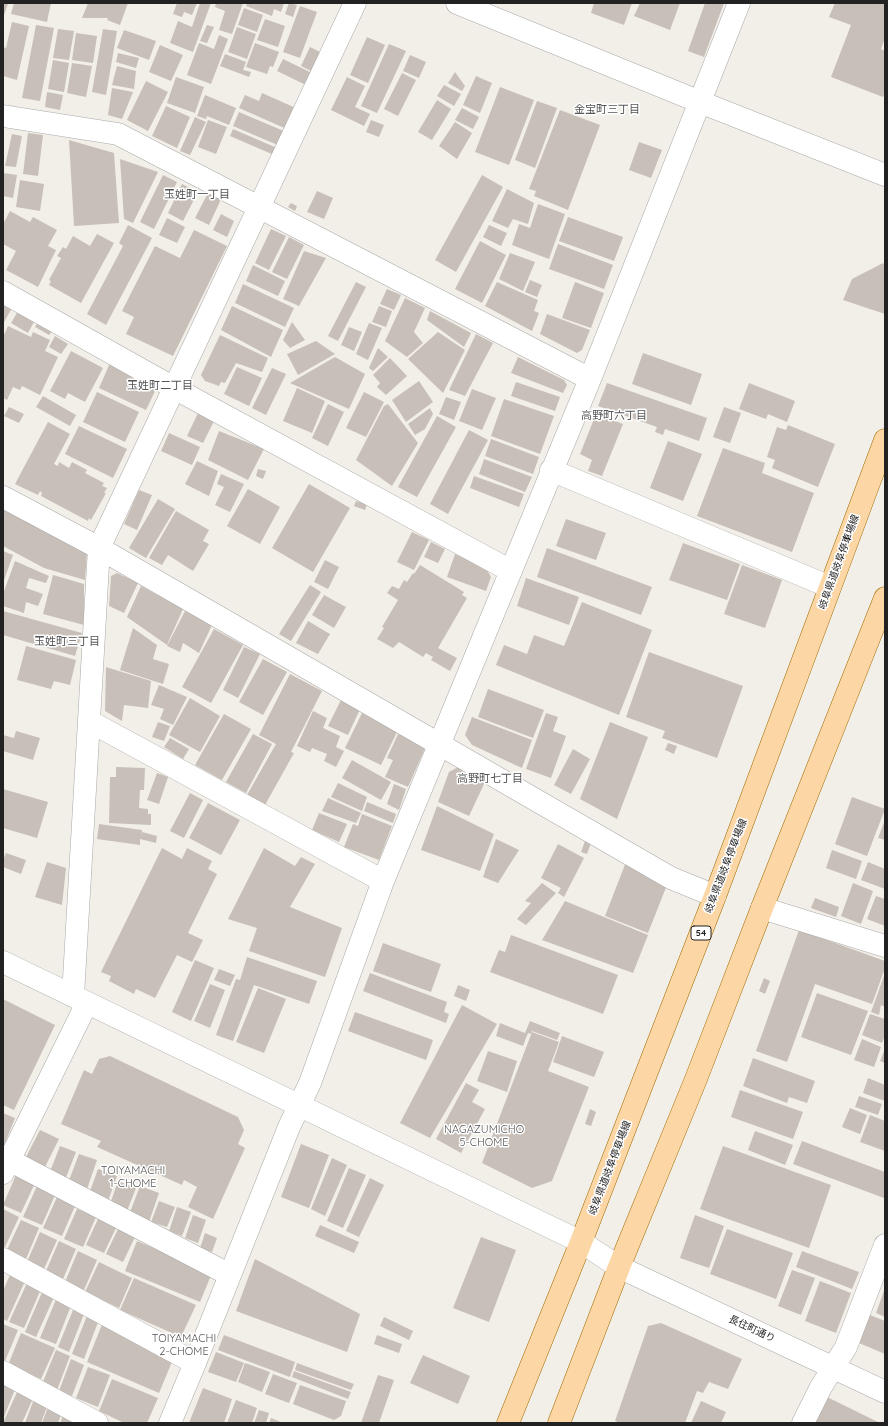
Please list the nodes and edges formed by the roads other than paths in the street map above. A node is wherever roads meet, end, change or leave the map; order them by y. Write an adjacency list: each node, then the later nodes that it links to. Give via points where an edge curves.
1 (355, 3): 8 (street)
2 (457, 3): 4 (street)
3 (739, 3): 5 (street)
4 (479, 7): 5 (street)
5 (700, 102): 7 (street); 10 (street)
6 (3, 116): 8 (street, via 118,134)
7 (885, 175)
8 (258, 208): 10 (street); 11 (street)
9 (3, 292): 11 (street)
10 (590, 379): 13 (street)
11 (174, 388): 15 (street); 16 (street)
12 (885, 440): 17 (main road, 岐阜県道岐阜停車場線 / 54)
13 (551, 470): 16 (street); 17 (street)
14 (3, 497): 15 (street)
15 (99, 548): 19 (street); 20 (street)
16 (512, 571): 20 (street)
17 (830, 587): 22 (main road, 岐阜県道岐阜停車場線 / 54)
18 (885, 598): 23 (main road)
19 (89, 721): 21 (street); 26 (street)
20 (440, 745): 21 (street); 22 (street, via 671,878)
21 (383, 881): 27 (street, via 313,1076)
22 (715, 896): 29 (main road, 岐阜県道岐阜停車場線 / 54)
23 (762, 908): 24 (street); 32 (main road)
24 (885, 946)
25 (3, 962): 26 (street, 長住町通り)
26 (80, 1000): 27 (street, 長住町通り); 28 (street)
27 (298, 1106): 29 (street, 長住町通り); 33 (street)
28 (5, 1163): 33 (street)
29 (581, 1242): 32 (street, 長住町通り); 40 (main road, 岐阜県道岐阜停車場線 / 54)
30 (885, 1245): 35 (street, via 846,1347)
31 (3, 1259): 34 (street)
32 (619, 1267): 35 (street, 長住町通り); 41 (main road)
33 (230, 1275): 34 (street)
34 (196, 1363): 39 (street)
35 (833, 1367): 37 (street, 長住町通り); 42 (street, via 820,1387)
36 (3, 1372): 38 (street)
37 (885, 1392)
38 (97, 1423)
39 (170, 1423)
40 (508, 1423)
41 (559, 1423)
42 (803, 1423)

